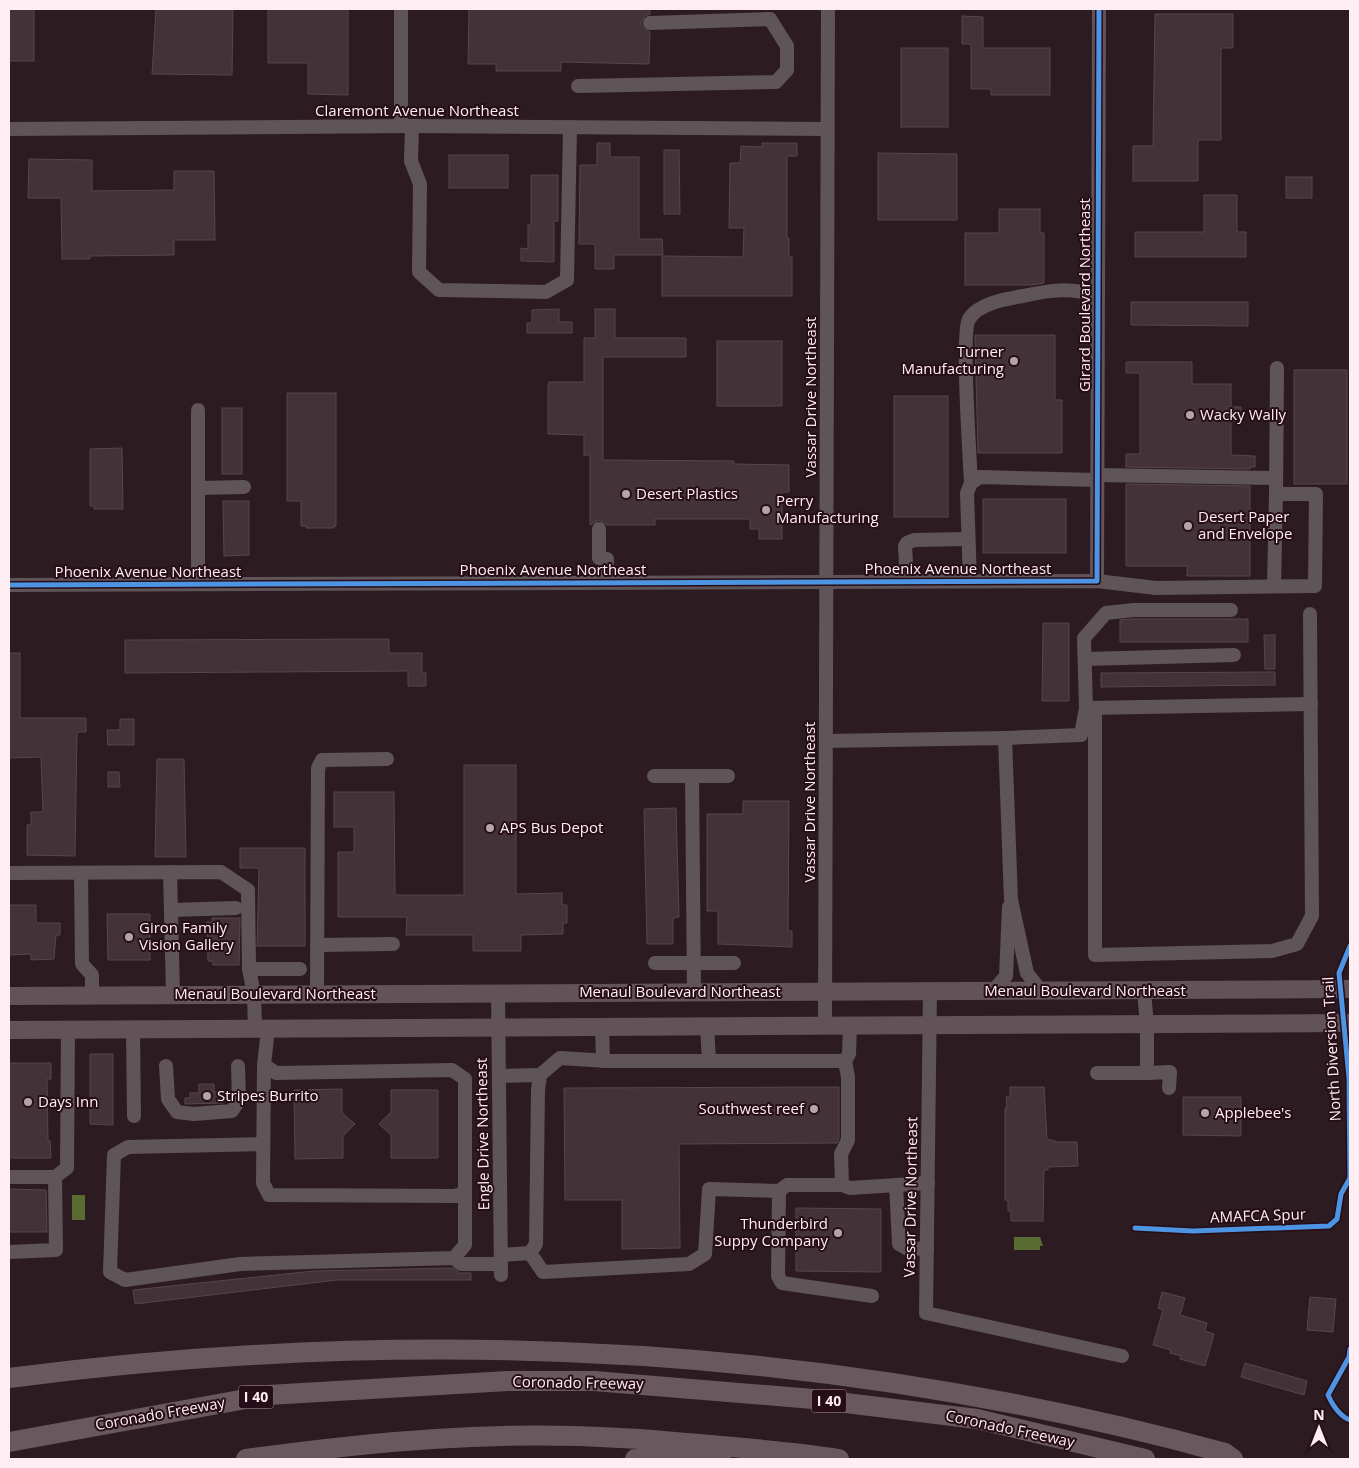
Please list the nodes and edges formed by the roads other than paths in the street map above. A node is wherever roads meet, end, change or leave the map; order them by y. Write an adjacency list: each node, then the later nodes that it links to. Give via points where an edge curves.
1 (401, 9): 6 (street)
2 (828, 9): 9 (street, Vassar Drive Northeast)
3 (1099, 9): 10 (street, Girard Boulevard Northeast)
4 (650, 23): 5 (street, via 770,19 787,46 787,70 776,82)
5 (578, 86)
6 (407, 126): 7 (street, Claremont Avenue Northeast); 7 (street, via 411,161 420,184 420,272 439,290 546,292 567,280); 8 (street, Claremont Avenue Northeast)
7 (570, 127): 9 (street, Claremont Avenue Northeast)
8 (9, 128)
9 (826, 129): 25 (street, Vassar Drive Northeast)
10 (1098, 296): 13 (street, Girard Boulevard Northeast); 15 (street, via 1066,289 1042,292 983,307 968,320)
11 (1277, 368): 14 (street)
12 (198, 410): 17 (street)
13 (1097, 477): 14 (street); 15 (street, via 980,477); 23 (street, Girard Boulevard Northeast)
14 (1276, 478): 18 (street)
15 (971, 483): 20 (street, via 967,494)
16 (244, 487): 17 (street)
17 (200, 488): 26 (street)
18 (1276, 494): 28 (street); 28 (street, Phoenix Avenue Northeast, via 1316,494 1315,586)
19 (599, 528): 24 (street, via 598,558 609,559)
20 (968, 539): 21 (street, via 914,540 907,543); 22 (street)
21 (907, 581): 22 (street, Phoenix Avenue Northeast); 25 (street, Phoenix Avenue Northeast)
22 (970, 581): 23 (street, Phoenix Avenue Northeast)
23 (1097, 581): 28 (street, Phoenix Avenue Northeast, via 1156,588)
24 (606, 582): 25 (street, Phoenix Avenue Northeast); 26 (street, Phoenix Avenue Northeast)
25 (827, 582): 36 (street, Vassar Drive Northeast)
26 (198, 584): 27 (street, Phoenix Avenue Northeast)
27 (9, 585)
28 (1274, 586)
29 (1231, 610): 32 (street, via 1106,613 1084,638)
30 (1310, 614): 33 (street)
31 (1234, 655): 32 (street)
32 (1085, 659): 34 (street)
33 (1311, 704): 34 (street); 34 (street, via 1312,916 1297,944 1272,950 1095,955)
34 (1091, 708): 35 (street, via 1081,735)
35 (1004, 738): 36 (street); 44 (street)
36 (826, 741): 60 (street, Vassar Drive Northeast)
37 (387, 759): 48 (street, via 322,760 318,768)
38 (654, 776): 39 (street)
39 (692, 776): 40 (street); 49 (street)
40 (728, 776)
41 (170, 872): 43 (street); 46 (street); 52 (street, via 221,872 248,890)
42 (9, 873): 43 (street)
43 (81, 873): 65 (street, via 82,964 92,975)
44 (1011, 899): 56 (street, via 1007,917 1006,976); 57 (street, via 1027,973)
45 (236, 908): 46 (street)
46 (171, 910): 62 (street)
47 (393, 944): 48 (street)
48 (317, 945): 64 (street)
49 (694, 962): 50 (street); 51 (street); 59 (street)
50 (655, 963)
51 (734, 963)
52 (249, 969): 53 (street); 63 (street)
53 (300, 969)
54 (1350, 989): 61 (main road, Menaul Boulevard Northeast)
55 (930, 991): 56 (main road, Menaul Boulevard Northeast); 60 (main road, Menaul Boulevard Northeast); 68 (street, Vassar Drive Northeast)
56 (993, 991): 57 (main road, Menaul Boulevard Northeast)
57 (1041, 991): 61 (main road, Menaul Boulevard Northeast)
58 (498, 992): 59 (main road, Menaul Boulevard Northeast); 64 (main road, Menaul Boulevard Northeast); 74 (street, Engle Drive Northeast)
59 (694, 992): 60 (main road, Menaul Boulevard Northeast)
60 (825, 992): 72 (street, Vassar Drive Northeast)
61 (1144, 992): 69 (street)
62 (173, 994): 63 (main road, Menaul Boulevard Northeast); 65 (main road, Menaul Boulevard Northeast)
63 (254, 994): 64 (main road, Menaul Boulevard Northeast); 75 (street)
64 (317, 994)
65 (92, 995): 66 (main road, Menaul Boulevard Northeast)
66 (9, 996)
67 (1350, 1023): 69 (main road)
68 (930, 1025): 69 (main road); 73 (main road); 94 (street, Vassar Drive Northeast)
69 (1147, 1025): 86 (street)
70 (602, 1026): 71 (main road); 74 (main road); 79 (street)
71 (707, 1026): 72 (main road); 80 (street)
72 (825, 1026): 73 (main road)
73 (850, 1026): 81 (street, via 849,1054)
74 (498, 1027): 75 (main road); 88 (street, Engle Drive Northeast)
75 (261, 1029): 78 (main road); 82 (street)
76 (9, 1030): 77 (main road)
77 (68, 1030): 78 (main road); 93 (street, via 67,1168)
78 (133, 1030): 90 (street)
79 (603, 1061): 80 (street); 87 (street, via 560,1058)
80 (709, 1061): 81 (street)
81 (845, 1061): 95 (street, via 848,1140 842,1154)
82 (264, 1065): 91 (street); 98 (street, via 276,1073 452,1070 464,1078)
83 (166, 1066): 84 (street, via 168,1099 176,1112 194,1114 232,1111 239,1100)
84 (238, 1066)
85 (1097, 1073): 86 (street)
86 (1147, 1073): 89 (street, via 1170,1072)
87 (540, 1074): 88 (street); 101 (street, via 536,1244)
88 (499, 1076): 103 (street, Engle Drive Northeast)
89 (1169, 1088)
90 (134, 1116)
91 (263, 1144): 98 (street, via 263,1183 269,1195 456,1196); 102 (street, via 128,1147 114,1155 110,1272 125,1280 240,1264)
92 (9, 1177): 93 (street)
93 (56, 1177): 100 (street, via 56,1250)
94 (928, 1183): 96 (street); 99 (street, Vassar Drive Northeast)
95 (842, 1185): 96 (street, via 850,1188); 97 (street, via 787,1185)
96 (896, 1185): 99 (street, via 899,1244 906,1248)
97 (779, 1191): 101 (street, via 709,1189 705,1254 689,1264 543,1272); 104 (street, via 778,1276 782,1283)
98 (466, 1192): 102 (street, via 464,1245)
99 (927, 1249): 105 (street, Vassar Drive Northeast, via 926,1313)
100 (9, 1252)
101 (530, 1253): 103 (street)
102 (454, 1258): 103 (street, via 461,1264)
103 (501, 1264)
104 (872, 1296)
105 (1122, 1356)
106 (9, 1378): 113 (highway, via 223,1358 385,1349 622,1354 786,1368 951,1391 1134,1429 1225,1453)
107 (9, 1442): 112 (highway, Coronado Freeway / I 40, via 268,1395 594,1380 813,1399 977,1419)
108 (801, 1453): 109 (highway, via 619,1438 490,1436 317,1449); 110 (highway); 111 (highway)
109 (246, 1459)
110 (635, 1459)
111 (839, 1459)
112 (1145, 1459)
113 (1233, 1459)

